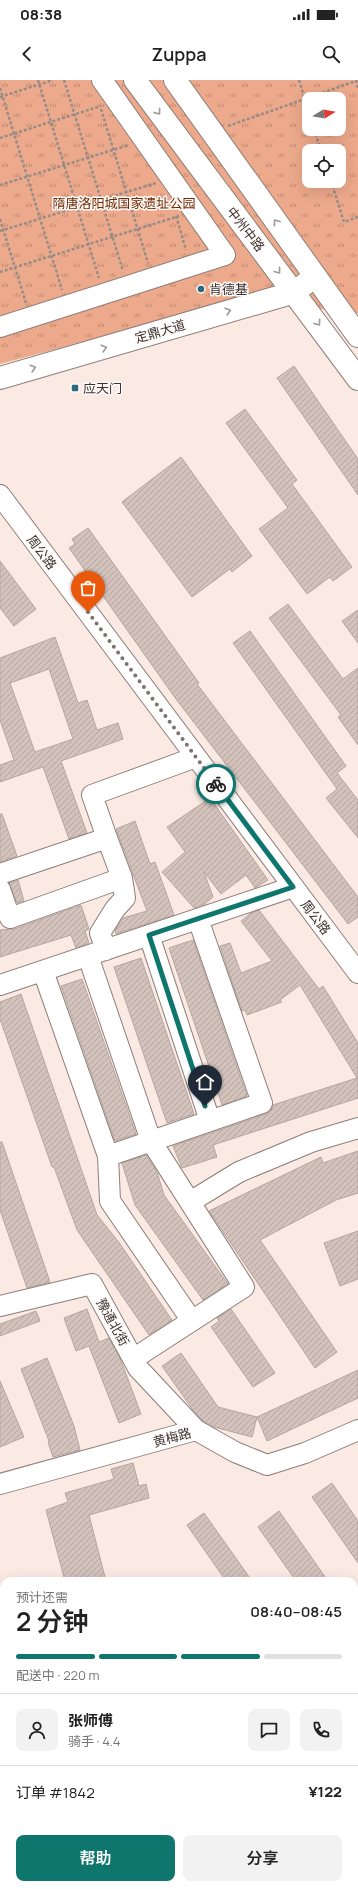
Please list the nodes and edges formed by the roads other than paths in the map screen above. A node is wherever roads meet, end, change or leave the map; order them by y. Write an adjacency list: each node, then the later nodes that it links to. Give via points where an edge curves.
1 (102, 80): 6 (street, via 105,102 145,140 225,255)
2 (135, 80): 5 (main road, 中州中路, one-way to 5)
3 (175, 80): 4 (main road, one-way to 3)
4 (315, 276): 5 (main road, 定鼎大道); 7 (main road)
5 (294, 292): 8 (main road, 定鼎大道, one-way to 5); 9 (main road, 中州中路, one-way to 9)
6 (0, 327)
7 (358, 336)
8 (0, 378)
9 (358, 379)
10 (0, 495): 11 (street, 周公路)
11 (196, 757): 12 (street, via 92,795); 15 (street, 周公路)
12 (107, 838): 13 (street); 14 (street)
13 (0, 874)
14 (122, 878): 16 (street, via 10,918); 19 (street, via 125,898 100,933)
15 (293, 887): 17 (street); 21 (street, 周公路)
16 (0, 889)
17 (198, 919): 18 (street); 23 (street, via 262,1103)
18 (149, 935): 19 (street); 23 (street)
19 (97, 953): 20 (street); 25 (street)
20 (44, 971): 22 (street); 26 (street)
21 (358, 973)
22 (0, 985)
23 (210, 1121): 25 (street)
24 (358, 1128): 27 (street, via 311,1142 239,1172)
25 (151, 1141): 26 (street); 27 (street)
26 (108, 1156): 29 (street, via 110,1201)
27 (190, 1202): 29 (street, via 244,1287)
28 (0, 1306): 30 (street, 豫通北街, via 92,1284)
29 (192, 1321): 30 (street)
30 (133, 1359): 31 (street, 豫通北街, via 138,1368)
31 (196, 1430): 32 (street, 黄梅路, via 235,1452 267,1465 305,1453); 33 (street, 黄梅路)
32 (358, 1430)
33 (0, 1484)

